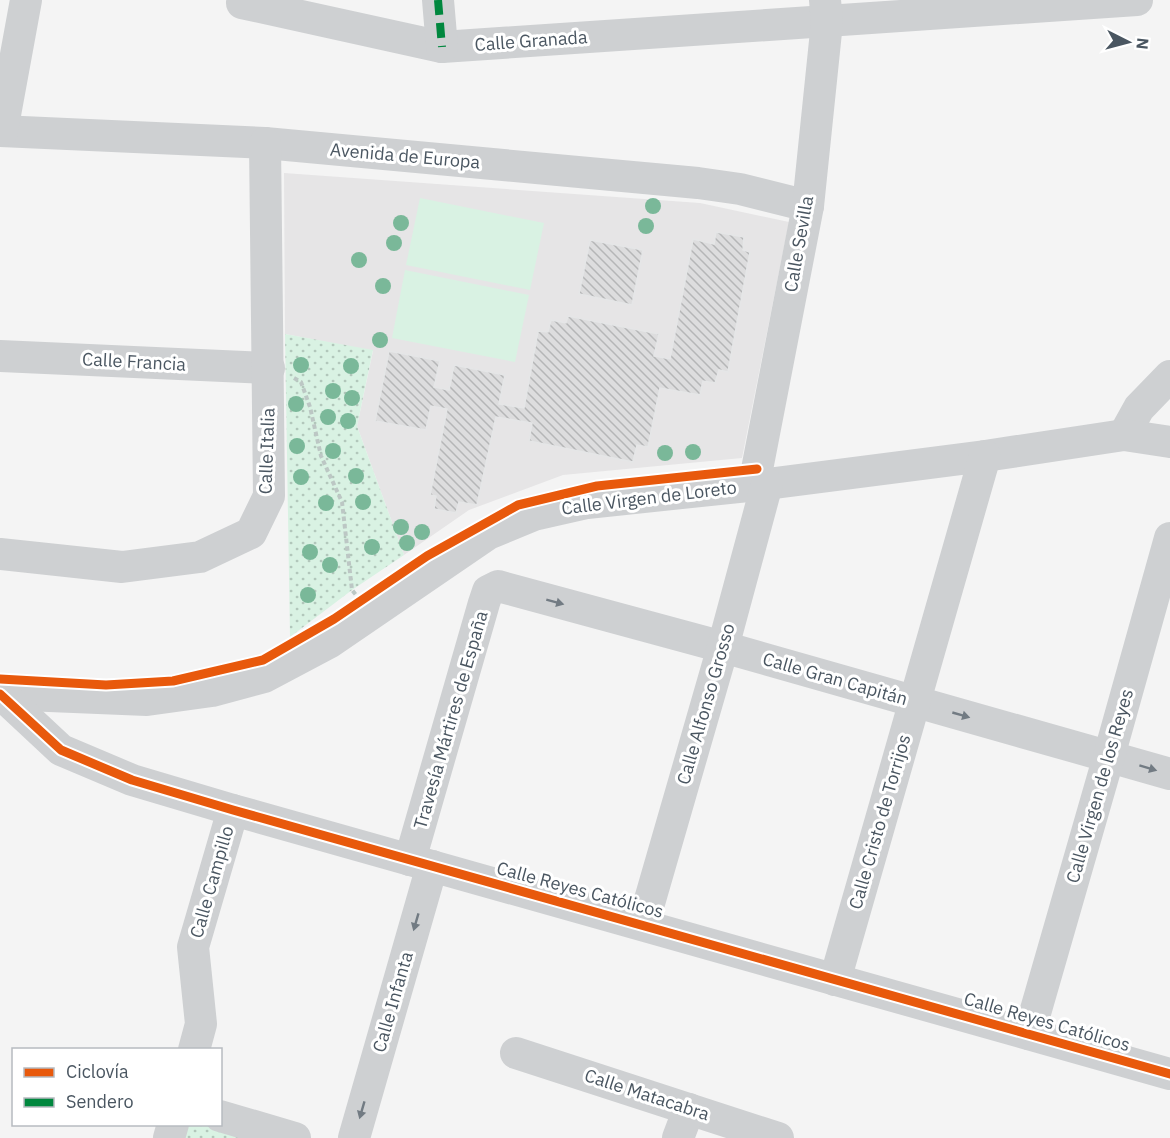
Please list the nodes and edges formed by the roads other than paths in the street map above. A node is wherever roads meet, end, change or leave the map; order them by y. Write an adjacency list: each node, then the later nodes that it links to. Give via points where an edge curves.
1 (26, 0): 7 (street)
2 (243, 0): 6 (street, Calle Granada, via 242,3)
3 (438, 0): 6 (street)
4 (1137, 0): 5 (street, Calle Granada)
5 (826, 11): 6 (street, Calle Granada); 9 (street, Calle Sevilla)
6 (441, 47)
7 (1, 131): 8 (street, Avenida de Europa)
8 (265, 143): 9 (street, Avenida de Europa, via 698,183); 11 (street, Calle Italia)
9 (808, 206): 16 (street, Calle Sevilla)
10 (0, 356): 11 (street, Calle Francia)
11 (268, 368): 18 (street, Calle Italia, via 269,496 251,533 200,557 122,567)
12 (1170, 376): 13 (street, via 1139,408)
13 (1125, 435): 14 (street, Calle Virgen de Loreto); 15 (street, Calle Virgen de Loreto)
14 (1170, 442)
15 (985, 456): 16 (street, Calle Virgen de Loreto); 22 (street, Calle Cristo de Torrijos)
16 (760, 484): 20 (street, Calle Alfonso Grosso); 21 (street, Calle Virgen de Loreto, via 587,503 534,515 488,534 330,642 264,677 212,691 147,700)
17 (1170, 538): 23 (street, Calle Virgen de los Reyes)
18 (0, 554)
19 (498, 586): 20 (street, Calle Gran Capitán, one-way to 20); 26 (street, Travesía Mártires de España, via 488,591 484,603)
20 (723, 647): 22 (street, Calle Gran Capitán); 27 (street, Calle Alfonso Grosso)
21 (1, 694): 25 (street, Calle Reyes Católicos, via 61,750 132,780)
22 (914, 702): 23 (street, Calle Gran Capitán, one-way to 23); 28 (street, Calle Cristo de Torrijos)
23 (1109, 756): 24 (street, Calle Gran Capitán, one-way to 24); 29 (street, Calle Virgen de los Reyes)
24 (1170, 774)
25 (233, 810): 26 (street, Calle Reyes Católicos); 30 (street, Calle Campillo, via 193,947)
26 (421, 863): 27 (street, Calle Reyes Católicos); 36 (street, Calle Infanta, one-way to 36)
27 (643, 924): 28 (street, Calle Reyes Católicos)
28 (835, 980): 29 (street, Calle Reyes Católicos)
29 (1029, 1034): 32 (street, Calle Reyes Católicos)
30 (198, 1037)
31 (516, 1053): 33 (street, Calle Matacabra)
32 (1170, 1074)
33 (689, 1108): 37 (street); 38 (street, Calle Matacabra)
34 (222, 1117): 35 (street)
35 (296, 1138)
36 (354, 1138)
37 (678, 1138)
38 (778, 1138)

